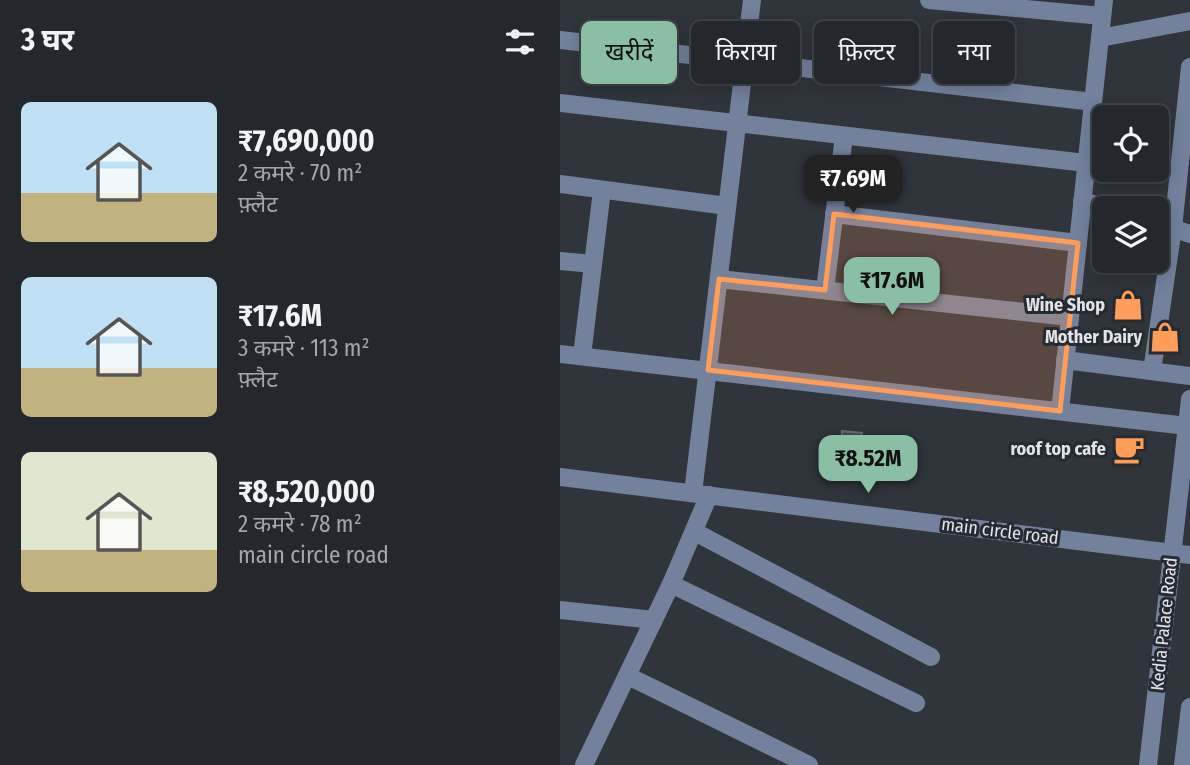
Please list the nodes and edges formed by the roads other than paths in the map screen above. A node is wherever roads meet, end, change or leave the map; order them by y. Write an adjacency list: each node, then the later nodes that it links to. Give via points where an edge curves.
1 (752, 0): 4 (street)
2 (929, 0): 3 (street)
3 (1103, 8): 6 (street)
4 (750, 21)
5 (1190, 21): 6 (street)
6 (1100, 38): 12 (street)
7 (560, 40): 8 (street)
8 (691, 55)
9 (800, 67): 12 (street)
10 (1190, 67): 20 (street)
11 (742, 84): 14 (street)
12 (1093, 102): 16 (street)
13 (560, 103): 14 (street)
14 (737, 124): 15 (street); 22 (street)
15 (844, 136): 16 (street); 23 (street)
16 (1086, 163): 19 (street)
17 (560, 184): 18 (street)
18 (602, 190): 22 (street); 28 (street)
19 (1082, 201): 21 (street); 26 (street)
20 (1169, 201)
21 (1092, 204)
22 (727, 206): 30 (street)
23 (834, 214): 26 (street); 31 (street)
24 (1169, 227): 25 (street)
25 (1190, 234)
26 (1078, 243): 32 (street)
27 (560, 261): 28 (street)
28 (593, 264): 34 (street)
29 (1161, 273): 37 (street)
30 (719, 278): 31 (street); 36 (street)
31 (825, 290): 32 (street)
32 (1070, 317): 35 (street)
33 (560, 354): 34 (street)
34 (582, 356): 36 (street)
35 (1065, 360): 37 (street); 40 (street)
36 (708, 370): 40 (street); 43 (street)
37 (1152, 370): 38 (street)
38 (1190, 376)
39 (1190, 399): 41 (street, Kedia Palace Road)
40 (1060, 411): 41 (street)
41 (1187, 426): 45 (street, Kedia Palace Road)
42 (560, 477): 43 (street, main circle road)
43 (701, 494): 44 (street); 45 (street, main circle road)
44 (695, 532): 46 (street); 49 (street)
45 (1181, 554): 55 (street, Kedia Palace Road)
46 (671, 584): 48 (street); 51 (street)
47 (560, 610): 48 (street)
48 (654, 620): 50 (street)
49 (930, 657)
50 (628, 676): 53 (street); 54 (street)
51 (916, 703)
52 (1190, 707): 56 (street)
53 (584, 765)
54 (809, 765)
55 (1148, 765)
56 (1183, 765)

